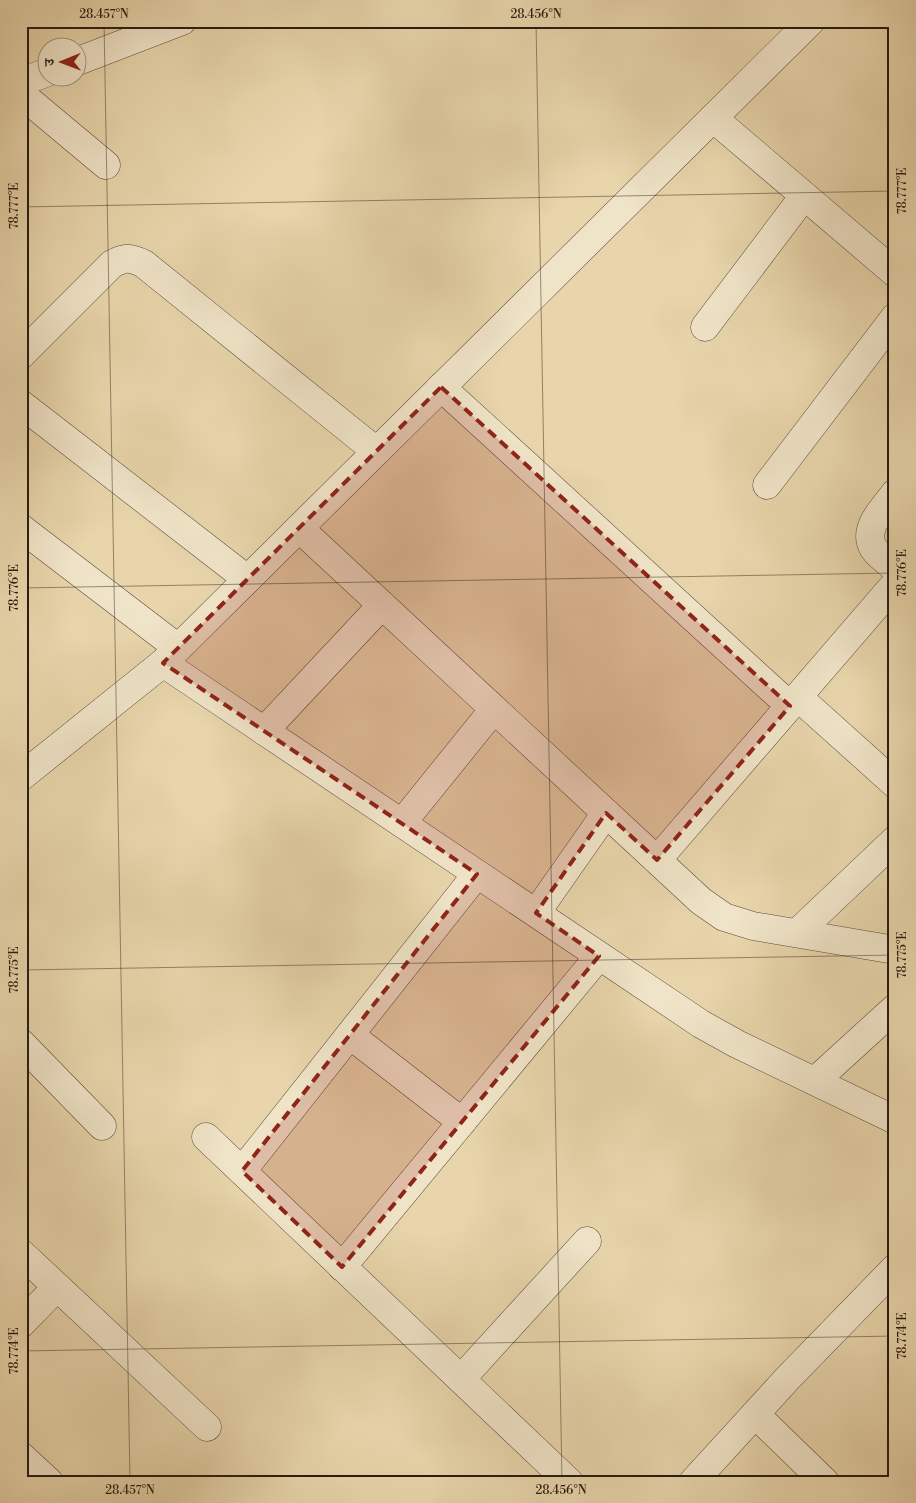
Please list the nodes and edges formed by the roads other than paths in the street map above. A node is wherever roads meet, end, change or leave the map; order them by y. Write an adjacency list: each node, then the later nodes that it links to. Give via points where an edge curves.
1 (182, 21): 3 (street)
2 (811, 21): 7 (street)
3 (88, 57)
4 (38, 76): 5 (street)
5 (21, 82)
6 (21, 94): 8 (street)
7 (713, 118): 9 (street); 14 (street)
8 (106, 165)
9 (804, 196): 10 (street); 12 (street)
10 (895, 274)
11 (895, 317): 17 (street)
12 (705, 327)
13 (21, 355): 16 (street, via 112,264 133,258)
14 (442, 386): 16 (street); 26 (street)
15 (21, 404): 22 (street)
16 (376, 451): 20 (street)
17 (767, 486)
18 (895, 493): 21 (street, via 870,529 869,539 874,550)
19 (21, 528): 25 (street)
20 (299, 528): 22 (street); 24 (street)
21 (895, 568)
22 (248, 579): 25 (street)
23 (895, 584): 26 (street)
24 (382, 605): 27 (street); 28 (street)
25 (170, 655): 28 (street); 29 (street)
26 (794, 702): 30 (street); 34 (street)
27 (494, 709): 31 (street); 32 (street)
28 (264, 731): 32 (street)
29 (21, 777)
30 (895, 784)
31 (606, 813): 34 (street); 36 (street)
32 (402, 823): 35 (street)
33 (895, 840): 37 (street)
34 (657, 860): 37 (street, via 701,901 724,917 753,926)
35 (477, 874): 36 (street); 41 (street)
36 (536, 913): 39 (street)
37 (797, 933): 38 (street)
38 (895, 950)
39 (600, 956): 43 (street, via 701,1024); 45 (street)
40 (895, 1008): 43 (street)
41 (350, 1035): 45 (street); 48 (street)
42 (21, 1043): 46 (street)
43 (815, 1082): 44 (street)
44 (895, 1120)
45 (462, 1122): 51 (street)
46 (102, 1126)
47 (206, 1137): 48 (street)
48 (242, 1171): 51 (street)
49 (587, 1241): 55 (street)
50 (21, 1253): 53 (street)
51 (342, 1267): 55 (street)
52 (895, 1268): 56 (street)
53 (57, 1287): 54 (street); 57 (street)
54 (21, 1324)
55 (461, 1379): 60 (street)
56 (755, 1414): 61 (street); 62 (street)
57 (206, 1427)
58 (21, 1456): 59 (street)
59 (49, 1482)
60 (569, 1482)
61 (693, 1482)
62 (825, 1482)

